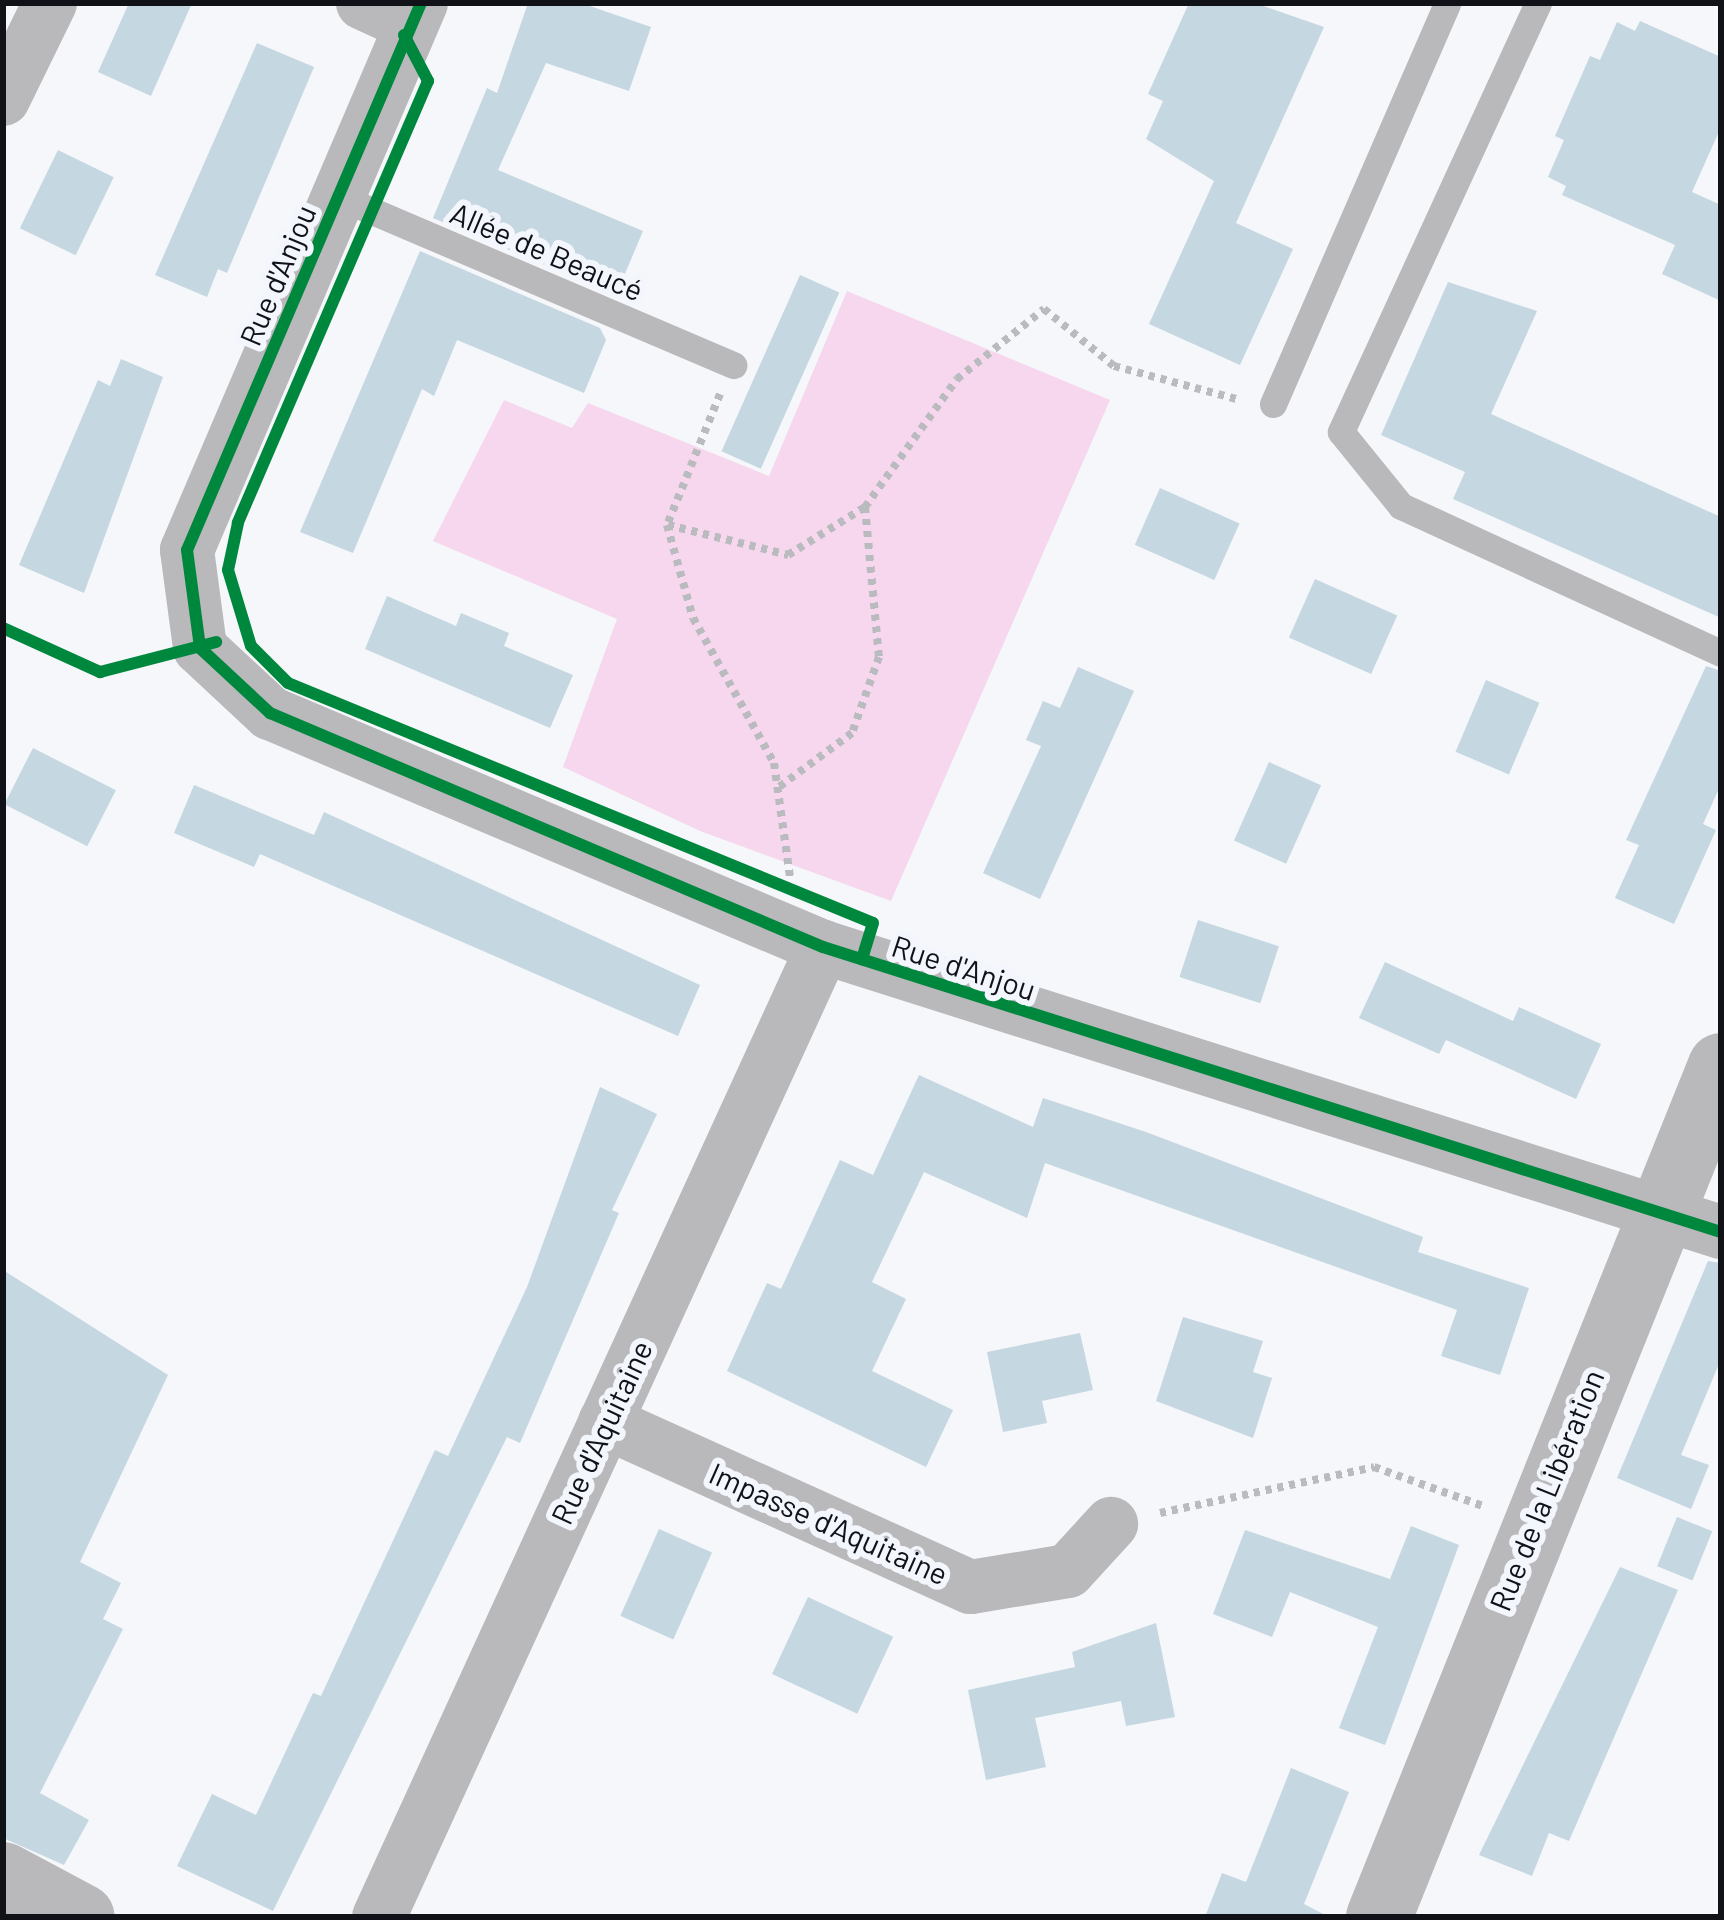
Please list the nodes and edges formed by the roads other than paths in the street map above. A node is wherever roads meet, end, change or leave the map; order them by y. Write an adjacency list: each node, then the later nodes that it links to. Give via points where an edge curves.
1 (50, 3): 5 (street)
2 (1447, 3): 8 (lane)
3 (1538, 3): 9 (lane, via 1341,431 1401,506)
4 (398, 10): 6 (street, Rue d'Anjou)
5 (3, 99)
6 (337, 196): 7 (lane, Allée de Beaucé); 10 (street, Rue d'Anjou, via 187,550 200,648 270,713)
7 (733, 365)
8 (1273, 404)
9 (1721, 653)
10 (823, 947): 12 (street, Rue d'Anjou); 13 (street, Rue d'Aquitaine)
11 (1721, 1066): 12 (street, Rue de la Libération)
12 (1691, 1223): 18 (street, Rue de la Libération, via 1530,1523)
13 (605, 1422): 14 (street, Impasse d'Aquitaine, via 971,1587 1068,1571); 17 (street, Rue d'Aquitaine)
14 (1111, 1524)
15 (3, 1875): 16 (street)
16 (82, 1917)
17 (379, 1917)
18 (1379, 1917)

